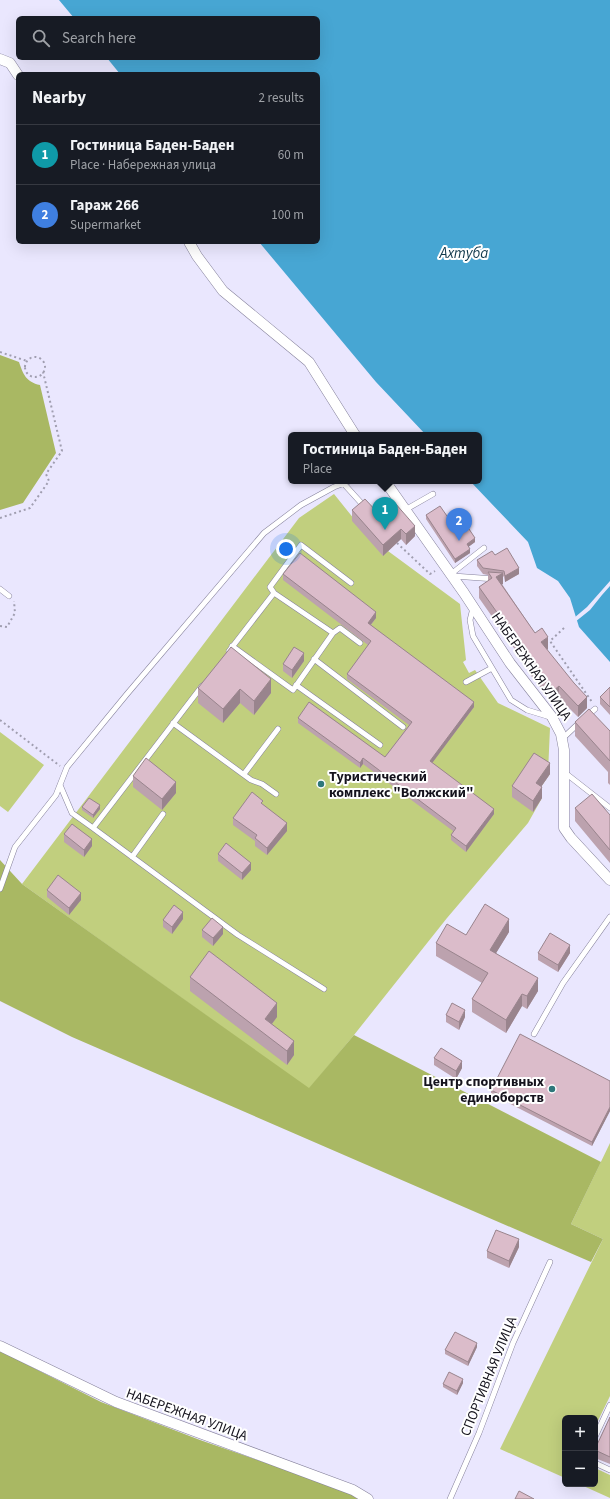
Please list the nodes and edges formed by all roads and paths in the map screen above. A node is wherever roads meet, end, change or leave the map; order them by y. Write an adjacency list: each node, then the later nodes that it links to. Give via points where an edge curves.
1 (0, 59): 2 (street, via 10,63)
2 (16, 72)
3 (190, 244): 7 (street, via 222,291 309,362)
4 (0, 352): 5 (path)
5 (28, 361): 6 (path, via 39,358 44,363); 6 (path, via 25,367 30,375 35,377)
6 (43, 372): 15 (path, via 62,451 46,474 49,481 30,508)
7 (353, 432)
8 (344, 484): 12 (lane); 45 (lane, via 301,505 264,533)
9 (387, 484): 11 (street, НАБЕРЕЖНАЯ УЛИЦА)
10 (434, 494): 13 (lane)
11 (398, 499): 13 (street, НАБЕРЕЖНАЯ УЛИЦА); 14 (path)
12 (363, 505)
13 (405, 510): 18 (street, НАБЕРЕЖНАЯ УЛИЦА)
14 (382, 512)
15 (0, 518)
16 (397, 543): 18 (path, via 430,574)
17 (484, 548): 19 (lane)
18 (444, 565): 19 (street, НАБЕРЕЖНАЯ УЛИЦА)
19 (452, 575): 20 (lane); 25 (street, НАБЕРЕЖНАЯ УЛИЦА)
20 (502, 580)
21 (351, 583): 23 (lane, via 301,545 270,587)
22 (0, 589): 24 (lane)
23 (274, 592): 28 (lane); 30 (lane)
24 (9, 596): 26 (path, via 14,602 15,613 7,626)
25 (473, 607): 33 (lane, via 470,620 473,636); 38 (street, НАБЕРЕЖНАЯ УЛИЦА, via 510,663)
26 (0, 626)
27 (564, 628): 37 (path, via 550,641 591,698)
28 (333, 633): 29 (lane, via 340,628); 32 (lane)
29 (360, 643)
30 (232, 646): 31 (lane); 36 (lane, via 293,690)
31 (223, 658)
32 (314, 659): 36 (lane); 41 (lane)
33 (492, 668): 35 (lane); 38 (lane, via 511,700 527,710)
34 (205, 682): 40 (lane)
35 (466, 682)
36 (296, 686): 44 (lane)
37 (595, 709): 43 (lane)
38 (552, 717): 43 (street, НАБЕРЕЖНАЯ УЛИЦА)
39 (0, 720): 45 (path)
40 (173, 723): 47 (lane); 52 (lane)
41 (403, 727)
42 (278, 729): 47 (lane)
43 (562, 739): 46 (street, НАБЕРЕЖНАЯ УЛИЦА)
44 (380, 745)
45 (66, 770): 48 (lane)
46 (564, 772): 50 (lane); 54 (street, НАБЕРЕЖНАЯ УЛИЦА, via 564,828)
47 (244, 774): 49 (lane)
48 (60, 785): 52 (lane, via 72,813); 55 (lane, via 56,795 15,847)
49 (276, 794)
50 (610, 808)
51 (163, 814): 53 (lane)
52 (93, 828): 53 (lane)
53 (132, 857): 57 (lane, via 238,935)
54 (610, 880)
55 (0, 889)
56 (610, 917): 58 (lane, via 563,983)
57 (324, 989)
58 (534, 1034)
59 (550, 1262): 66 (lane, СПОРТИВНАЯ УЛИЦА, via 513,1342 479,1433)
60 (0, 1346): 65 (street, НАБЕРЕЖНАЯ УЛИЦА, via 116,1402 353,1490)
61 (610, 1405): 62 (lane)
62 (598, 1430)
63 (598, 1464): 64 (lane)
64 (610, 1470)
65 (368, 1499)
66 (450, 1499)

